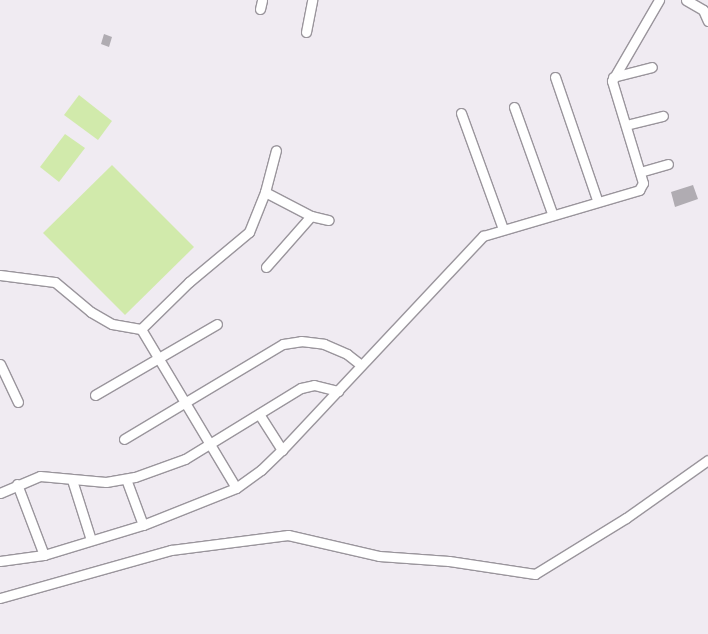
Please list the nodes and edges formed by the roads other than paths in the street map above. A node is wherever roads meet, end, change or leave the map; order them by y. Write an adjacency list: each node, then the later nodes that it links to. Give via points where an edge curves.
1 (312, 0): 5 (street)
2 (659, 0): 8 (street)
3 (686, 0): 4 (street, via 703,10)
4 (708, 21)
5 (306, 32)
6 (652, 67): 8 (street)
7 (555, 77): 17 (street)
8 (613, 77): 12 (street)
9 (514, 107): 18 (street)
10 (461, 112): 21 (street)
11 (663, 116): 12 (street)
12 (626, 126): 15 (street)
13 (276, 150): 16 (street)
14 (668, 164): 15 (street)
15 (640, 172): 17 (street, via 644,183 639,190)
16 (265, 192): 19 (street); 25 (street, via 253,224 241,242 189,282)
17 (597, 200): 18 (street)
18 (552, 213): 21 (street)
19 (311, 216): 20 (street); 22 (street)
20 (329, 220)
21 (503, 229): 28 (street, via 479,240)
22 (266, 267)
23 (0, 275): 25 (street, via 56,282 91,312 112,324)
24 (217, 324): 26 (street)
25 (141, 329): 26 (street)
26 (159, 358): 30 (street); 31 (street)
27 (0, 364): 32 (street)
28 (361, 365): 29 (street); 31 (street, via 348,354 324,344 301,341 283,344)
29 (338, 391): 33 (street, via 314,385 301,388); 36 (street)
30 (95, 395)
31 (184, 401): 34 (street); 35 (street)
32 (18, 402)
33 (260, 414): 35 (street); 36 (street)
34 (124, 439)
35 (210, 444): 38 (street, via 160,469); 41 (street)
36 (282, 450): 41 (street, via 262,470)
37 (708, 460): 47 (street, via 626,518 535,574 449,561 378,556 288,535 171,550)
38 (126, 479): 39 (street, via 106,482); 43 (street)
39 (72, 480): 40 (street, via 40,476); 44 (street)
40 (17, 484): 42 (street); 45 (street)
41 (236, 488): 43 (street)
42 (0, 494)
43 (143, 525): 44 (street)
44 (91, 540): 45 (street)
45 (44, 555): 46 (street)
46 (0, 562)
47 (0, 598)

